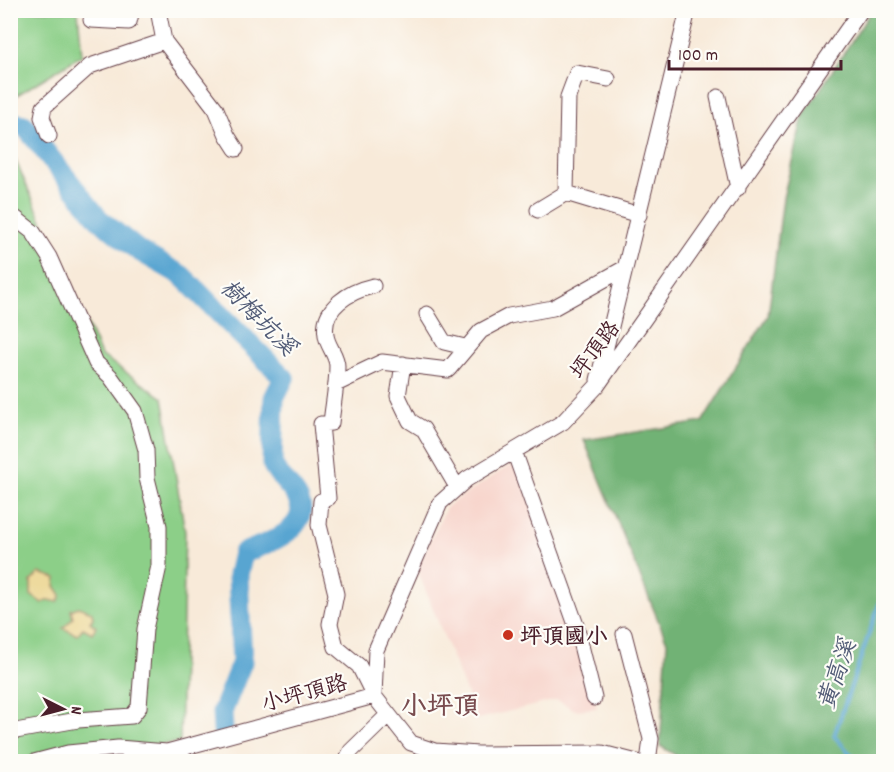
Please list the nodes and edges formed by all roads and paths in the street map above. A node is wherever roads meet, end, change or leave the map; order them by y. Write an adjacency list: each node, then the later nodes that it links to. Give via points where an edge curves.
1 (132, 10): 5 (street, via 129,22)
2 (158, 10): 6 (street)
3 (688, 10): 15 (street)
4 (861, 10): 11 (street, 坪頂路)
5 (91, 20)
6 (164, 41): 9 (street, via 90,66 44,107 42,117); 10 (street, via 216,109)
7 (608, 79): 12 (street, via 577,73 568,98)
8 (718, 98): 11 (street)
9 (49, 136)
10 (236, 149)
11 (738, 188): 21 (street, 坪頂路)
12 (566, 193): 13 (street); 15 (street)
13 (538, 210)
14 (10, 214): 31 (street, via 33,232 49,257 96,363 135,411 159,526 159,566 145,628 139,707 132,716 78,720)
15 (639, 215): 16 (street)
16 (625, 268): 19 (street); 20 (street, via 552,308 509,316 481,331)
17 (373, 286): 23 (street, via 341,299 328,317 325,335 338,363)
18 (427, 314): 20 (street, via 444,342)
19 (607, 338): 21 (street); 24 (street)
20 (465, 347): 22 (street, via 448,370)
21 (620, 355): 24 (street, 坪頂路)
22 (403, 364): 23 (street, via 382,362); 26 (street, via 398,396 410,421 423,429)
23 (336, 384): 28 (street, via 331,423 321,424 328,498 321,501 319,525 336,594 330,624 336,647 359,666)
24 (597, 386): 25 (street, 坪頂路, via 563,422)
25 (514, 451): 26 (street, 坪頂路); 29 (street, via 576,625)
26 (457, 487): 28 (street, 坪頂路, via 440,503 376,651)
27 (624, 634): 37 (street, via 651,739)
28 (374, 696): 30 (street, 小坪頂路); 32 (street, 小坪頂路, via 167,752 118,748)
29 (594, 698)
30 (388, 715): 33 (street, 小坪頂路, via 411,743 435,751); 35 (street)
31 (10, 732)
32 (68, 757): 34 (street, 小坪頂路)
33 (602, 757): 36 (street, 小坪頂路)
34 (43, 760)
35 (345, 762)
36 (637, 762)
37 (648, 762)

